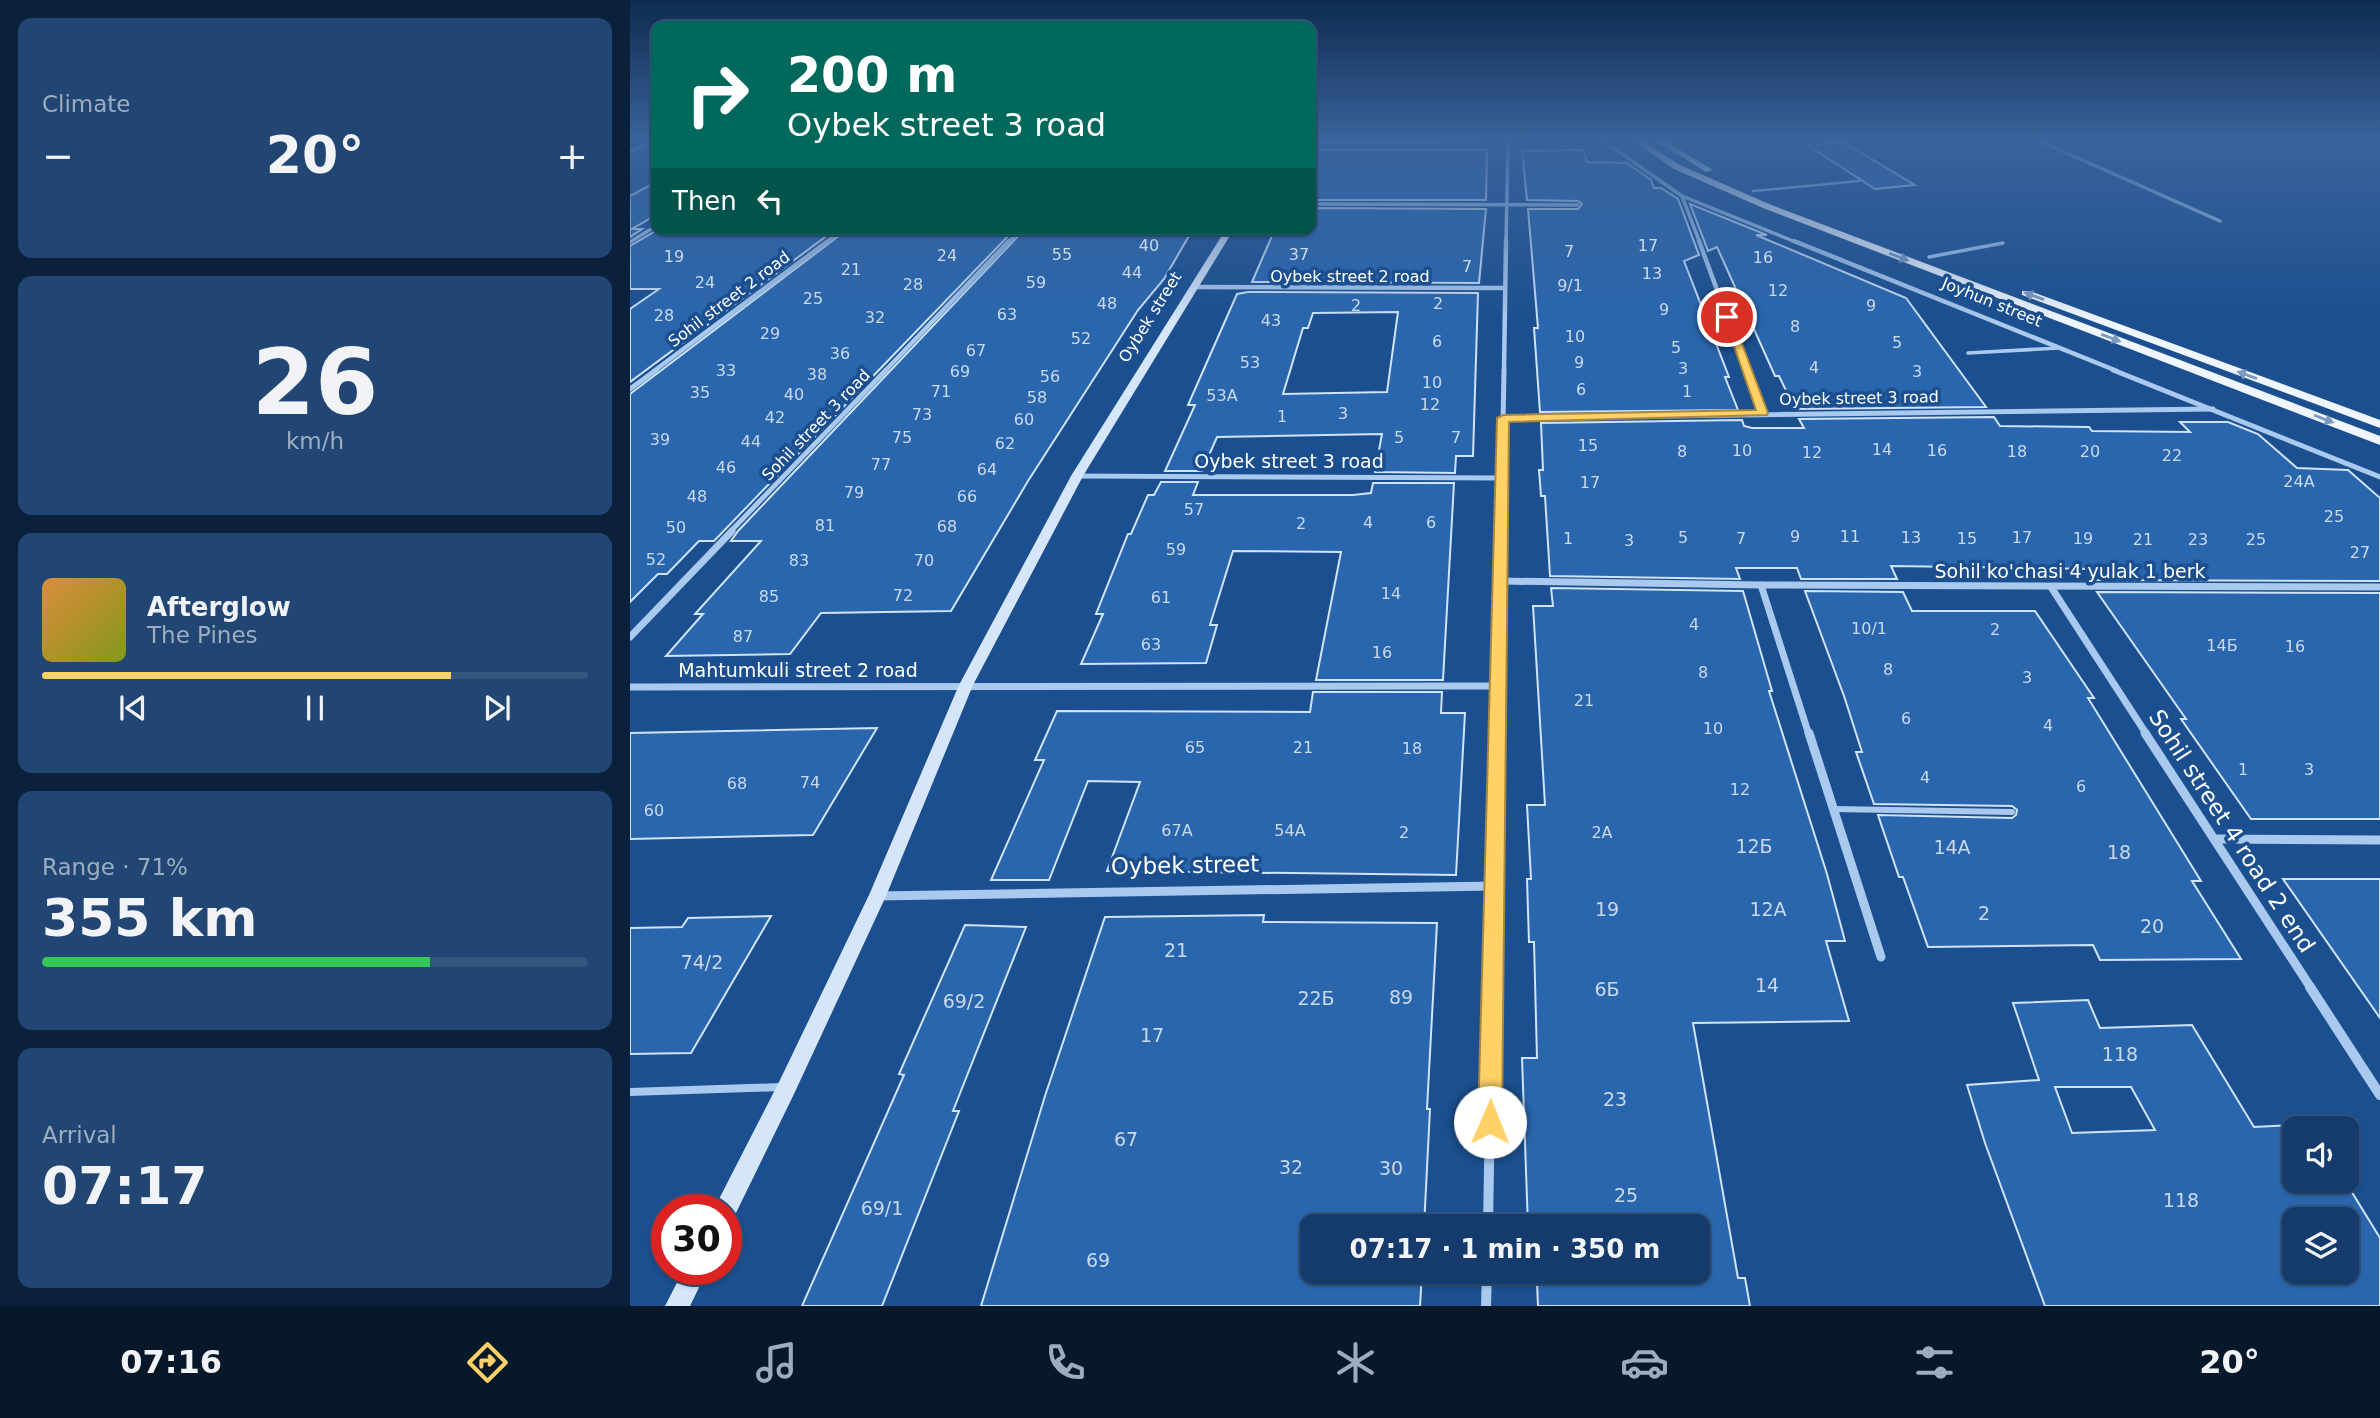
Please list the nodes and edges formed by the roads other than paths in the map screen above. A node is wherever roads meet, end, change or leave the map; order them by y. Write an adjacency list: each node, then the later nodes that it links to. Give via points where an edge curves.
1 (1508, 201): 8 (street)
2 (1684, 201): 24 (street)
3 (1694, 201): 20 (street, Joyhun street)
4 (1754, 201): 27 (main road, Joyhun street, one-way to 27)
5 (1780, 201): 17 (main road, Joyhun street)
6 (2175, 201): 10 (street)
7 (1316, 204): 8 (street)
8 (1508, 204): 9 (street); 19 (street)
9 (1578, 205)
10 (2220, 221)
11 (651, 229): 15 (street)
12 (836, 235): 22 (street, Sohil street 2 road)
13 (1015, 235): 35 (street, Sohil street 3 road)
14 (1227, 235): 18 (street, Oybek street)
15 (630, 242)
16 (2003, 243): 17 (lane)
17 (1929, 257): 26 (main road, Joyhun street, one-way to 17)
18 (1196, 288): 19 (street, Oybek street 2 road); 28 (street, Oybek street)
19 (1505, 288): 25 (street)
20 (2063, 348): 21 (lane); 23 (street, Joyhun street)
21 (1968, 353)
22 (630, 389)
23 (2216, 409): 24 (street, Oybek street 3 road); 29 (street, Joyhun street)
24 (1763, 413): 25 (street, Oybek street 3 road)
25 (1503, 418): 30 (street)
26 (2380, 424)
27 (2380, 441)
28 (1077, 477): 30 (street, Oybek street 3 road); 36 (street, Oybek street)
29 (2380, 477)
30 (1502, 478): 31 (street)
31 (1500, 581): 32 (street, Sohil ko'chasi 4 yulak 1 berk); 37 (street)
32 (1761, 585): 33 (street, Sohil ko'chasi 4 yulak 1 berk); 39 (street)
33 (2052, 587): 34 (street, Sohil ko'chasi 4 yulak 1 berk); 41 (street, Sohil street 4 road 2 end)
34 (2380, 587)
35 (630, 638)
36 (966, 685): 37 (street); 38 (street, Mahtumkuli street 2 road); 44 (street, Oybek street)
37 (1498, 686): 43 (street)
38 (630, 687)
39 (1833, 809): 40 (lane); 45 (street)
40 (2012, 812)
41 (2215, 839): 42 (street); 48 (street, Sohil street 4 road 2 end)
42 (2380, 840)
43 (1494, 886): 44 (street, Oybek street); 50 (street)
44 (877, 897): 46 (street, Oybek street)
45 (1881, 957)
46 (787, 1087): 47 (lane); 49 (street, Oybek street)
47 (630, 1093)
48 (2380, 1095)
49 (734, 1194)
50 (1488, 1214)
51 (1487, 1284): 54 (street)
52 (688, 1285): 53 (street)
53 (677, 1306)
54 (1486, 1306)

